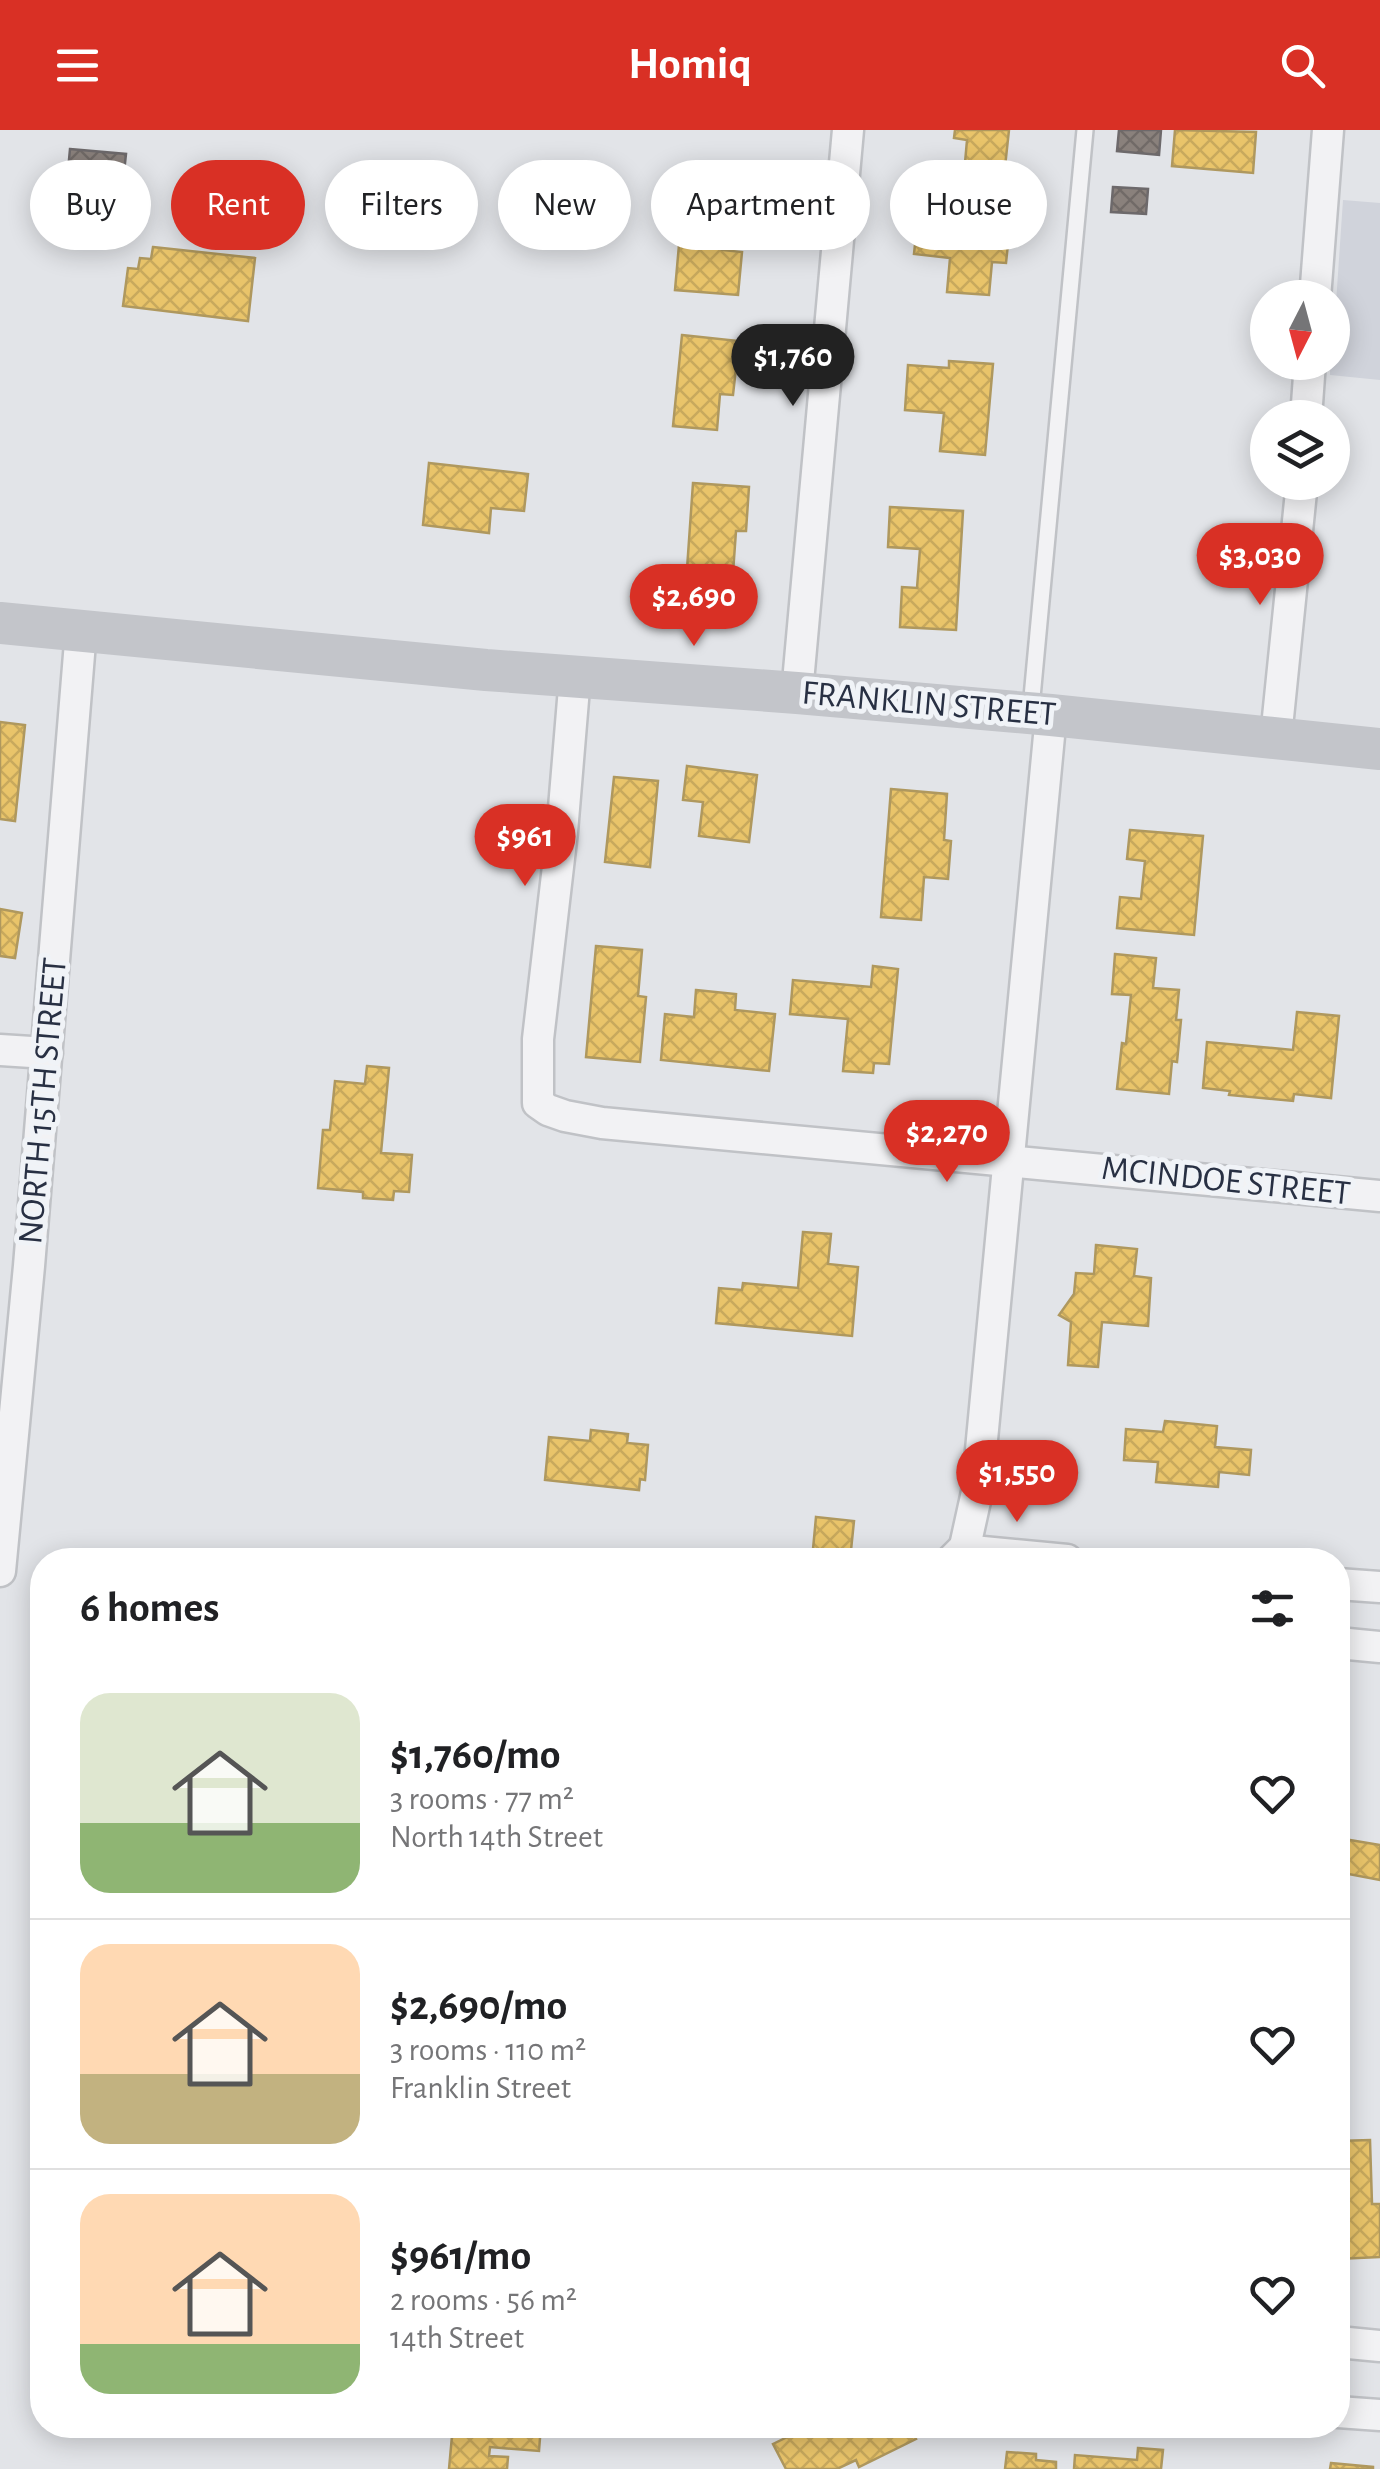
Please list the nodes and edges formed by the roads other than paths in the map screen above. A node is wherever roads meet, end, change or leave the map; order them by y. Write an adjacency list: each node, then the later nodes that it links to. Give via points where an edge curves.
1 (848, 130): 9 (street)
2 (1085, 130): 10 (lane)
3 (1328, 130): 4 (street)
4 (1316, 280)
5 (1300, 500): 11 (street)
6 (0, 623): 7 (street, FRANKLIN STREET)
7 (82, 630): 8 (street, FRANKLIN STREET); 14 (street, NORTH 15TH STREET)
8 (575, 676): 9 (street, FRANKLIN STREET); 15 (street, MCINDOE STREET, via 538,1039 538,1103 602,1123)
9 (797, 692): 10 (street, FRANKLIN STREET)
10 (1041, 714): 11 (street, FRANKLIN STREET); 15 (street)
11 (1276, 737): 12 (street, FRANKLIN STREET)
12 (1380, 749)
13 (0, 1050): 14 (street)
14 (47, 1053): 17 (street, NORTH 15TH STREET)
15 (1008, 1160): 16 (street, MCINDOE STREET); 18 (street, via 976,1492)
16 (1380, 1196)
17 (5, 1461): 19 (street, NORTH 15TH STREET)
18 (961, 1548)
19 (0, 1571)
20 (1350, 1585): 21 (street)
21 (1380, 1587)
22 (1350, 1644): 23 (street)
23 (1380, 1647)
24 (1350, 2343): 25 (street)
25 (1380, 2346)
26 (1350, 2413): 27 (street)
27 (1380, 2415)

